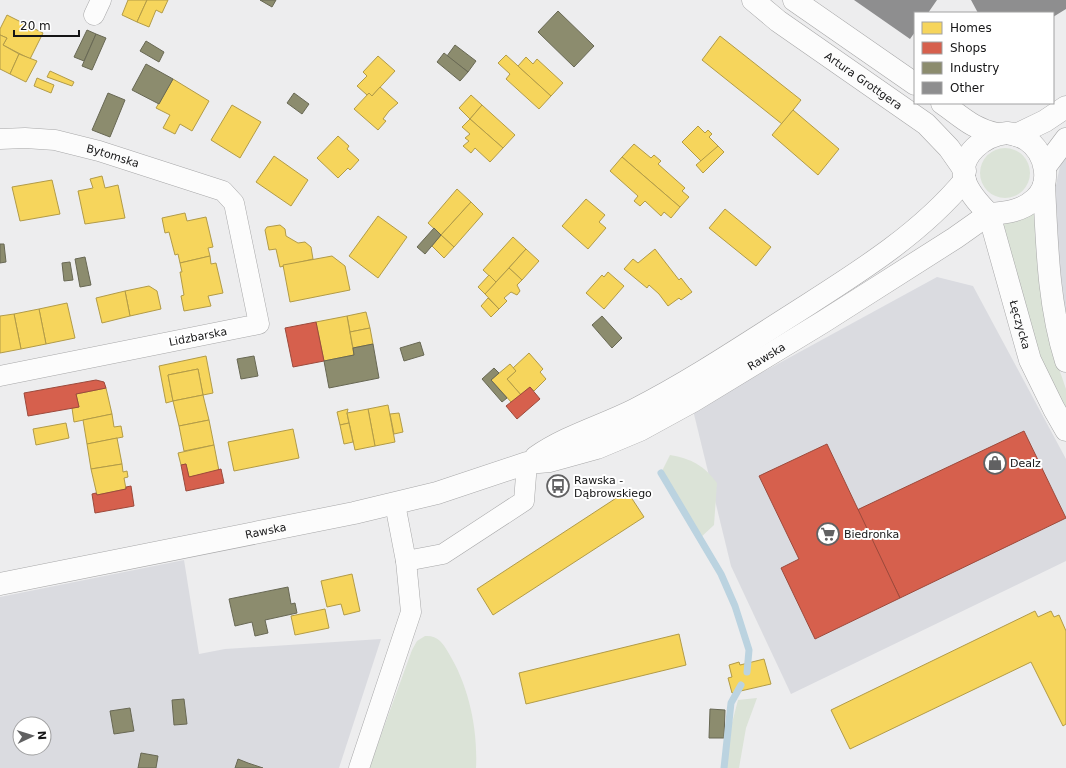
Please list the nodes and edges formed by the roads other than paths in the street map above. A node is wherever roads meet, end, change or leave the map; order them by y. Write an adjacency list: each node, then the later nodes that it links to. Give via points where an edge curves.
1 (753, 0): 9 (street, Artura Grottgera, via 778,21 926,124 949,148)
2 (794, 0): 3 (street)
3 (914, 83)
4 (943, 104): 6 (street, via 971,126 983,131)
5 (1066, 107): 6 (street, via 1045,121)
6 (1006, 134): 9 (street, via 985,139 975,147 968,158); 10 (street, via 1026,139 1035,146 1041,156)
7 (0, 139): 11 (street, Bytomska, via 55,140 99,151)
8 (1066, 139): 10 (street)
9 (965, 175): 12 (street, via 978,202); 16 (street, Rawska, via 945,203 921,225 840,284 735,352 658,397 546,450)
10 (1044, 176): 12 (street, via 1036,198 1026,206 1005,213); 13 (street, via 1047,247 1053,301)
11 (223, 191): 14 (street, Lidzbarska, via 234,203 259,324)
12 (989, 214): 15 (street, Łęczycka, via 1030,360); 16 (street, Rawska, via 812,329 640,430 597,448 550,461)
13 (1066, 361)
14 (0, 376)
15 (1066, 430)
16 (527, 463): 17 (street, Rawska); 18 (street, via 524,500 443,554)
17 (395, 504): 18 (street); 19 (street, Rawska)
18 (406, 561): 20 (street, via 411,612)
19 (0, 584)
20 (359, 768)

